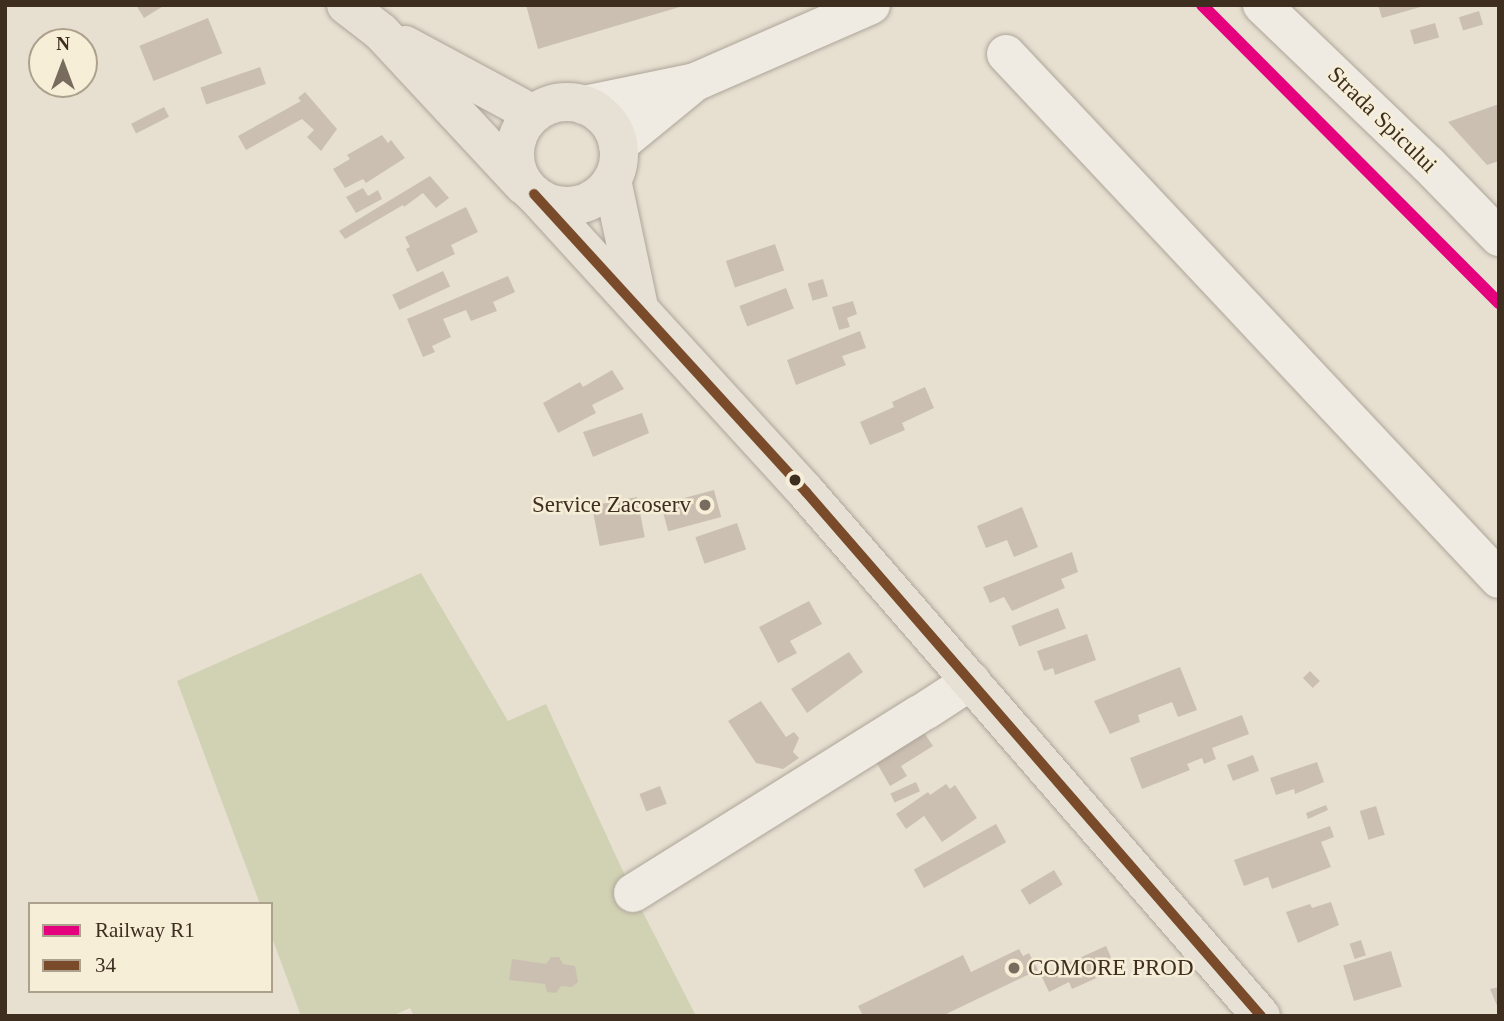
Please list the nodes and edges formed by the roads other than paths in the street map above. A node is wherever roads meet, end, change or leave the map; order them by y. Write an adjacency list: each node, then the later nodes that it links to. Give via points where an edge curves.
1 (346, 5): 4 (main road)
2 (871, 5): 6 (street)
3 (1262, 5): 11 (street, Strada Spicului)
4 (381, 32): 8 (main road); 10 (main road)
5 (1006, 54): 13 (street)
6 (695, 82): 7 (street); 9 (street)
7 (584, 105): 8 (main road, via 548,105); 9 (main road, via 612,128)
8 (533, 114): 10 (main road, via 515,145 515,163)
9 (615, 162): 10 (main road, via 600,194 585,203 549,204); 12 (main road)
10 (530, 191): 12 (main road)
11 (1499, 237)
12 (639, 309): 14 (main road)
13 (1499, 579)
14 (971, 681): 15 (street); 16 (main road)
15 (633, 893)
16 (1261, 1016)

